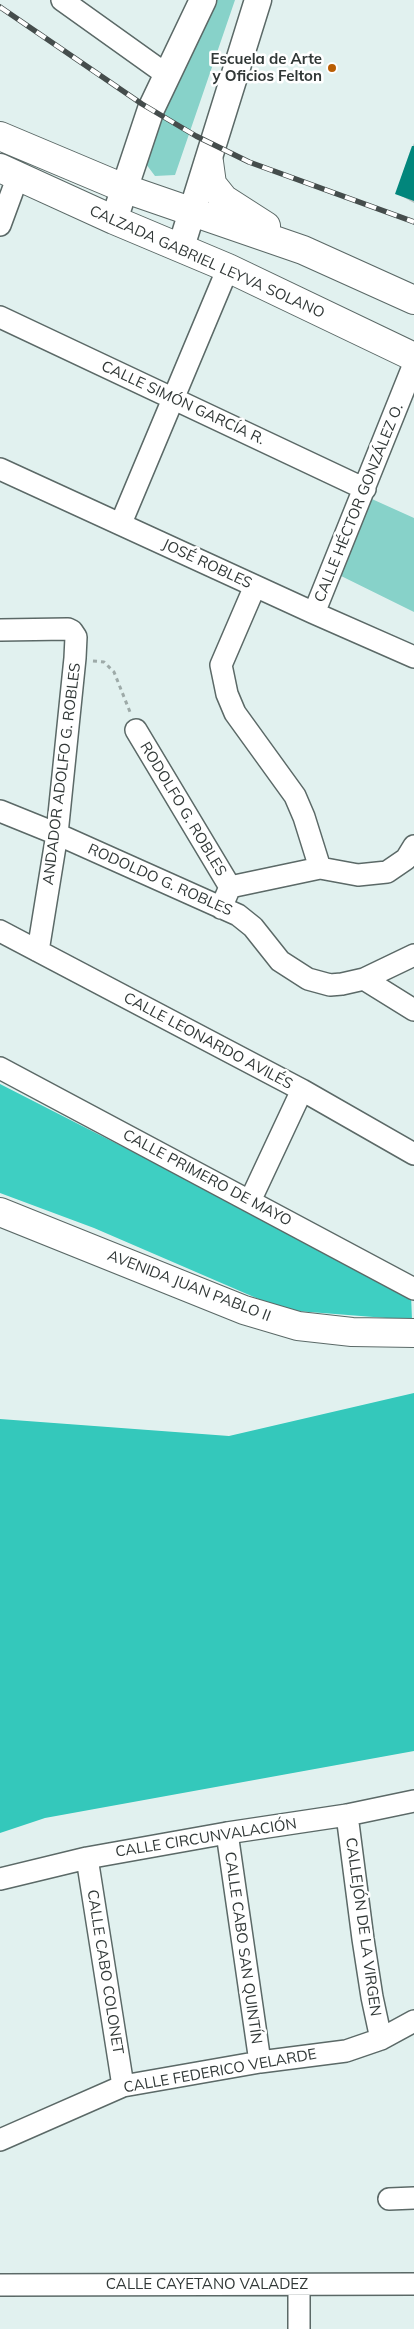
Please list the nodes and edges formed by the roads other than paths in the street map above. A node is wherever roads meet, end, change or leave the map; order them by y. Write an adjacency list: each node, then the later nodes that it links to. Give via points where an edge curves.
1 (62, 0): 4 (street)
2 (203, 0): 4 (street)
3 (258, 0): 6 (street)
4 (167, 75): 8 (street, via 151,109)
5 (0, 136): 8 (main road)
6 (208, 162): 9 (street); 13 (main road, via 212,184 224,199)
7 (9, 172): 10 (main road, CALZADA GABRIEL LEYVA SOLANO); 11 (street)
8 (126, 189): 9 (main road); 10 (street)
9 (193, 213): 12 (street); 13 (main road)
10 (114, 220): 12 (main road, CALZADA GABRIEL LEYVA SOLANO)
11 (0, 225)
12 (181, 247): 14 (main road, CALZADA GABRIEL LEYVA SOLANO)
13 (303, 250): 15 (main road)
14 (228, 268): 17 (main road, CALZADA GABRIEL LEYVA SOLANO); 19 (street)
15 (414, 300)
16 (0, 317): 19 (street, CALLE SIMÓN GARCÍA R.)
17 (414, 357)
18 (414, 364): 21 (street, CALLE HÉCTOR GONZÁLEZ O.)
19 (174, 399): 21 (street, CALLE SIMÓN GARCÍA R.); 22 (street)
20 (0, 469): 22 (street, JOSÉ ROBLES)
21 (365, 489): 24 (street, CALLE HÉCTOR GONZÁLEZ O.)
22 (121, 523): 23 (street, JOSÉ ROBLES)
23 (255, 586): 24 (street, JOSÉ ROBLES); 31 (street, via 221,665 227,694 235,713 295,796)
24 (314, 613): 26 (street, JOSÉ ROBLES)
25 (0, 630): 29 (street, ANDADOR ADOLFO G. ROBLES, via 68,629 75,633 76,658)
26 (414, 657)
27 (136, 730): 32 (street, RODOLFO G. ROBLES)
28 (0, 811): 29 (street, RODOLDO G. ROBLES)
29 (58, 834): 33 (street, RODOLDO G. ROBLES); 35 (street, ANDADOR ADOLFO G. ROBLES)
30 (414, 846): 31 (street, via 406,859 387,872 358,876)
31 (320, 868): 32 (street)
32 (230, 887): 33 (street)
33 (221, 908): 37 (street, RODOLDO G. ROBLES, via 238,915 253,927 280,961 308,979 330,985)
34 (0, 931): 35 (street, CALLE LEONARDO AVILÉS)
35 (38, 951): 40 (street, CALLE LEONARDO AVILÉS)
36 (414, 955): 37 (street)
37 (364, 978): 38 (street)
38 (414, 1010)
39 (0, 1068): 42 (street, CALLE PRIMERO DE MAYO)
40 (302, 1090): 41 (street, CALLE LEONARDO AVILÉS); 42 (street)
41 (414, 1154)
42 (250, 1201): 44 (street, CALLE PRIMERO DE MAYO)
43 (0, 1212): 45 (main road, AVENIDA JUAN PABLO II, via 244,1310 298,1326 352,1332)
44 (414, 1289)
45 (414, 1333)
46 (414, 1801): 47 (street, CALLE CIRCUNVALACIÓN)
47 (347, 1815): 48 (street, CALLE CIRCUNVALACIÓN); 52 (street, CALLEJÓN DE LA VIRGEN, via 363,1939)
48 (227, 1833): 49 (street, CALLE CIRCUNVALACIÓN); 53 (street, CALLE CABO SAN QUINTÍN)
49 (87, 1858): 50 (street, CALLE CIRCUNVALACIÓN); 54 (street, CALLE CABO COLONET)
50 (0, 1880)
51 (414, 2021): 52 (street, CALLE FEDERICO VELARDE)
52 (381, 2039): 53 (street, CALLE FEDERICO VELARDE, via 346,2051)
53 (260, 2062): 54 (street, CALLE FEDERICO VELARDE)
54 (123, 2086): 55 (street, CALLE FEDERICO VELARDE)
55 (2, 2133)
56 (414, 2198): 57 (street)
57 (389, 2199)
58 (414, 2284): 60 (street, CALLE CAYETANO VALADEZ)
59 (0, 2285): 60 (street, CALLE CAYETANO VALADEZ)
60 (299, 2285): 61 (street)
61 (299, 2329)

